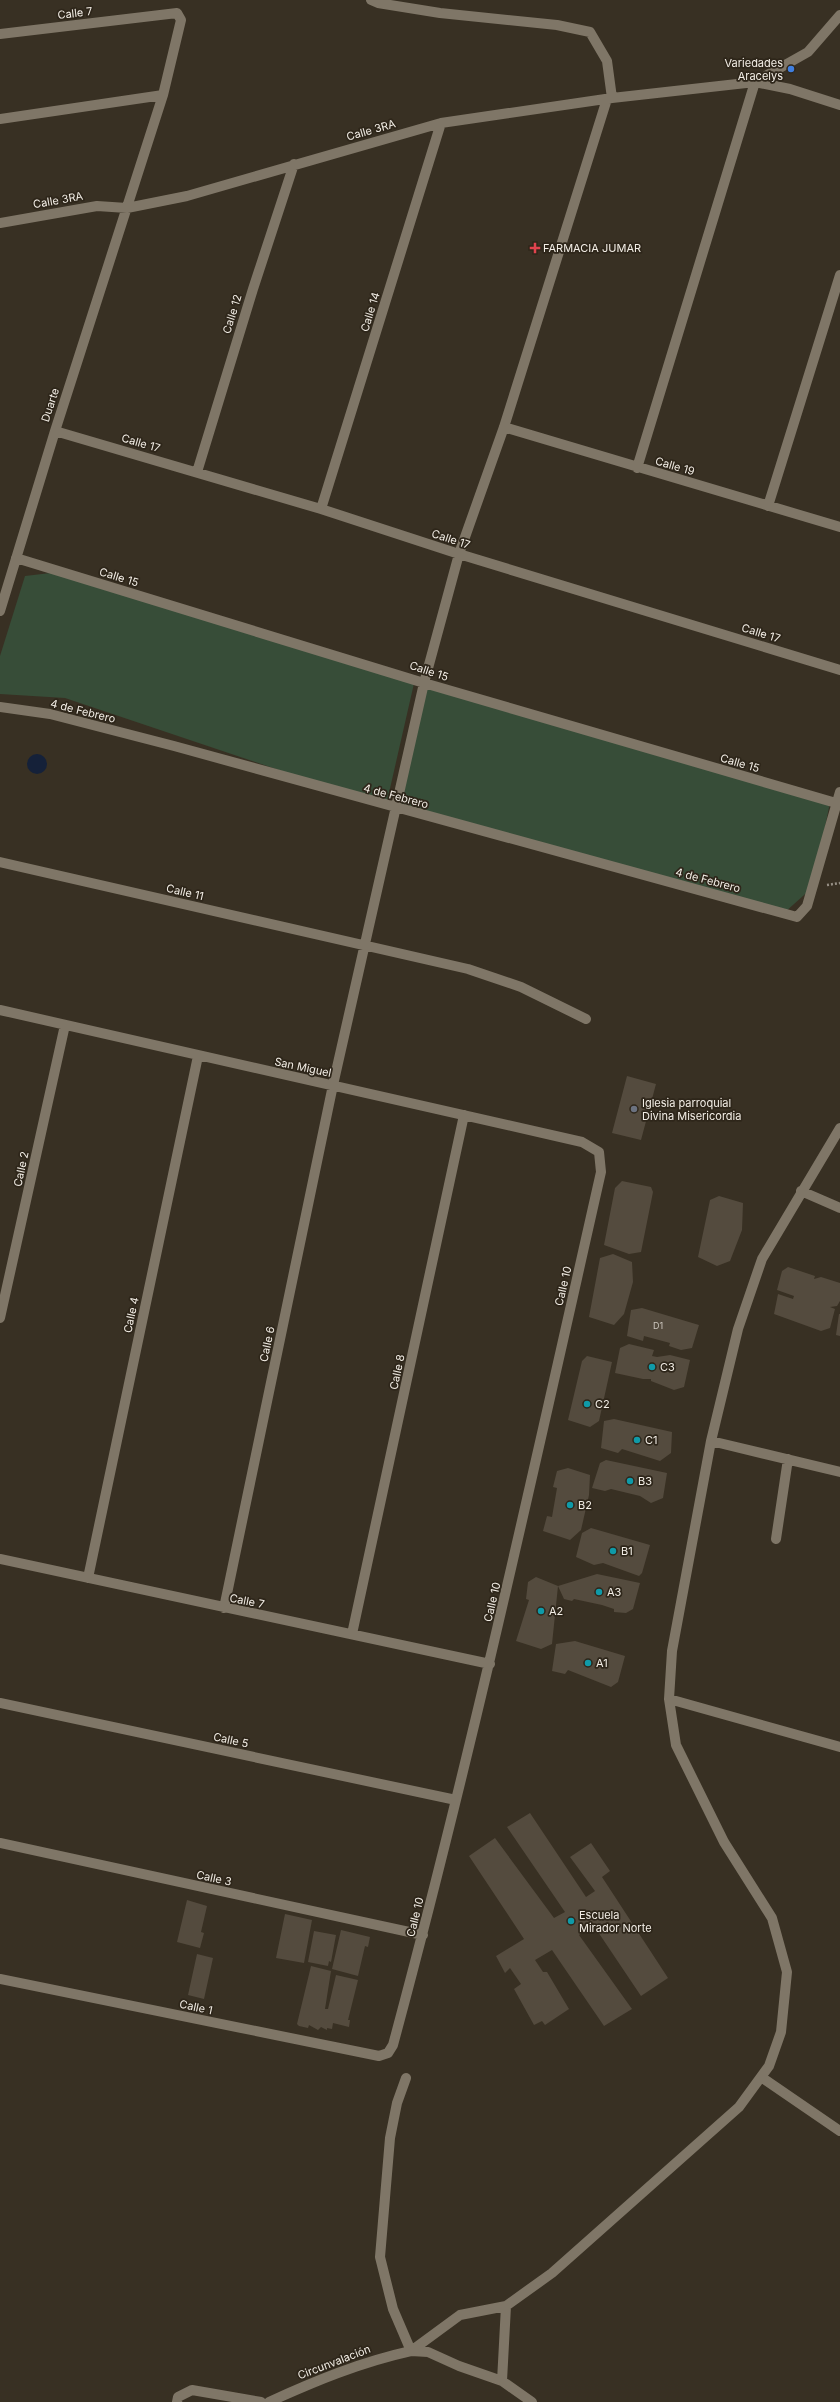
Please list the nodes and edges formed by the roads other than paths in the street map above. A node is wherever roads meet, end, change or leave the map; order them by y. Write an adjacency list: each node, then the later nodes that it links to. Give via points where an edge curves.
1 (371, 0): 7 (street, via 440,13 557,24 590,32 607,61)
2 (177, 13): 4 (street, Calle 7); 6 (street, Duarte, via 181,20)
3 (840, 15): 5 (street, via 808,52)
4 (0, 34)
5 (754, 82): 7 (street, Calle 3RA); 8 (street); 17 (street)
6 (163, 95): 9 (street); 12 (street, Duarte)
7 (610, 98): 10 (street, Calle 3RA); 15 (street, Calle 6)
8 (840, 105)
9 (0, 119)
10 (441, 123): 11 (street, Calle 3RA); 20 (street, Calle 14)
11 (294, 164): 12 (street, Calle 3RA, via 187,196); 18 (street, Calle 12)
12 (127, 208): 13 (street, Calle 3RA, via 97,206); 16 (street, Duarte)
13 (0, 223)
14 (840, 275): 19 (street)
15 (504, 427): 17 (street, Calle 19); 22 (street, Calle 6)
16 (55, 431): 18 (street, Calle 17); 23 (street, Duarte)
17 (637, 468): 19 (street, Calle 19)
18 (197, 472): 20 (street, Calle 17)
19 (768, 506): 21 (street, Calle 19)
20 (321, 509): 22 (street, Calle 17)
21 (840, 527)
22 (459, 554): 25 (street, Calle 17); 26 (street, Calle 6)
23 (16, 558): 24 (street, Duarte); 26 (street, Calle 15)
24 (0, 611)
25 (840, 670)
26 (424, 683): 29 (street, Calle 15); 30 (street, Calle 6)
27 (0, 707): 30 (street, 4 de Febrero, via 57,716)
28 (840, 792): 29 (street)
29 (836, 803): 30 (street, 4 de Febrero, via 807,906 797,917)
30 (394, 808): 32 (street, Calle 6)
31 (0, 862): 32 (street, Calle 11)
32 (364, 945): 34 (street, Calle 11, via 468,969 521,987); 37 (street, Calle 6)
33 (0, 1010): 35 (street, San Miguel)
34 (586, 1019)
35 (65, 1025): 36 (street, San Miguel); 43 (street, Calle 2)
36 (198, 1056): 37 (street, San Miguel); 49 (street, Calle 4)
37 (333, 1085): 38 (street, San Miguel); 50 (street, Calle 6)
38 (464, 1115): 40 (street, San Miguel, via 582,1142); 51 (street, Calle 8)
39 (840, 1128): 41 (street)
40 (599, 1152): 52 (street, Calle 10, via 601,1172)
41 (801, 1191): 42 (street); 44 (street, via 762,1260 738,1329)
42 (840, 1208)
43 (0, 1318)
44 (710, 1441): 45 (street); 53 (street, via 672,1651)
45 (788, 1459): 46 (street); 47 (street)
46 (840, 1472)
47 (776, 1538)
48 (0, 1559): 49 (street, Calle 7)
49 (88, 1578): 50 (street, Calle 7)
50 (224, 1608): 51 (street, Calle 7)
51 (352, 1634): 52 (street, Calle 7)
52 (490, 1664): 56 (street, Calle 10)
53 (669, 1699): 55 (street); 62 (street, via 676,1745 724,1842 772,1918 787,1972 781,2032 769,2066)
54 (0, 1703): 56 (street, Calle 5)
55 (840, 1747)
56 (456, 1800): 58 (street, Calle 10)
57 (0, 1843): 58 (street, Calle 3)
58 (423, 1936): 60 (street, Calle 10, via 393,2045)
59 (0, 1979): 60 (street, Calle 1, via 379,2056)
60 (388, 2053)
61 (406, 2078): 65 (street, via 397,2103 390,2138 380,2257 394,2309)
62 (761, 2078): 63 (street); 64 (street, via 739,2108 552,2273)
63 (840, 2131)
64 (506, 2306): 65 (street, via 460,2315); 66 (street)
65 (410, 2351): 66 (street, via 428,2352); 69 (street, Circunvalación, via 373,2359)
66 (502, 2381): 70 (street)
67 (177, 2402): 68 (street, via 178,2397 192,2390)
68 (261, 2402)
69 (269, 2402)
70 (532, 2402)

